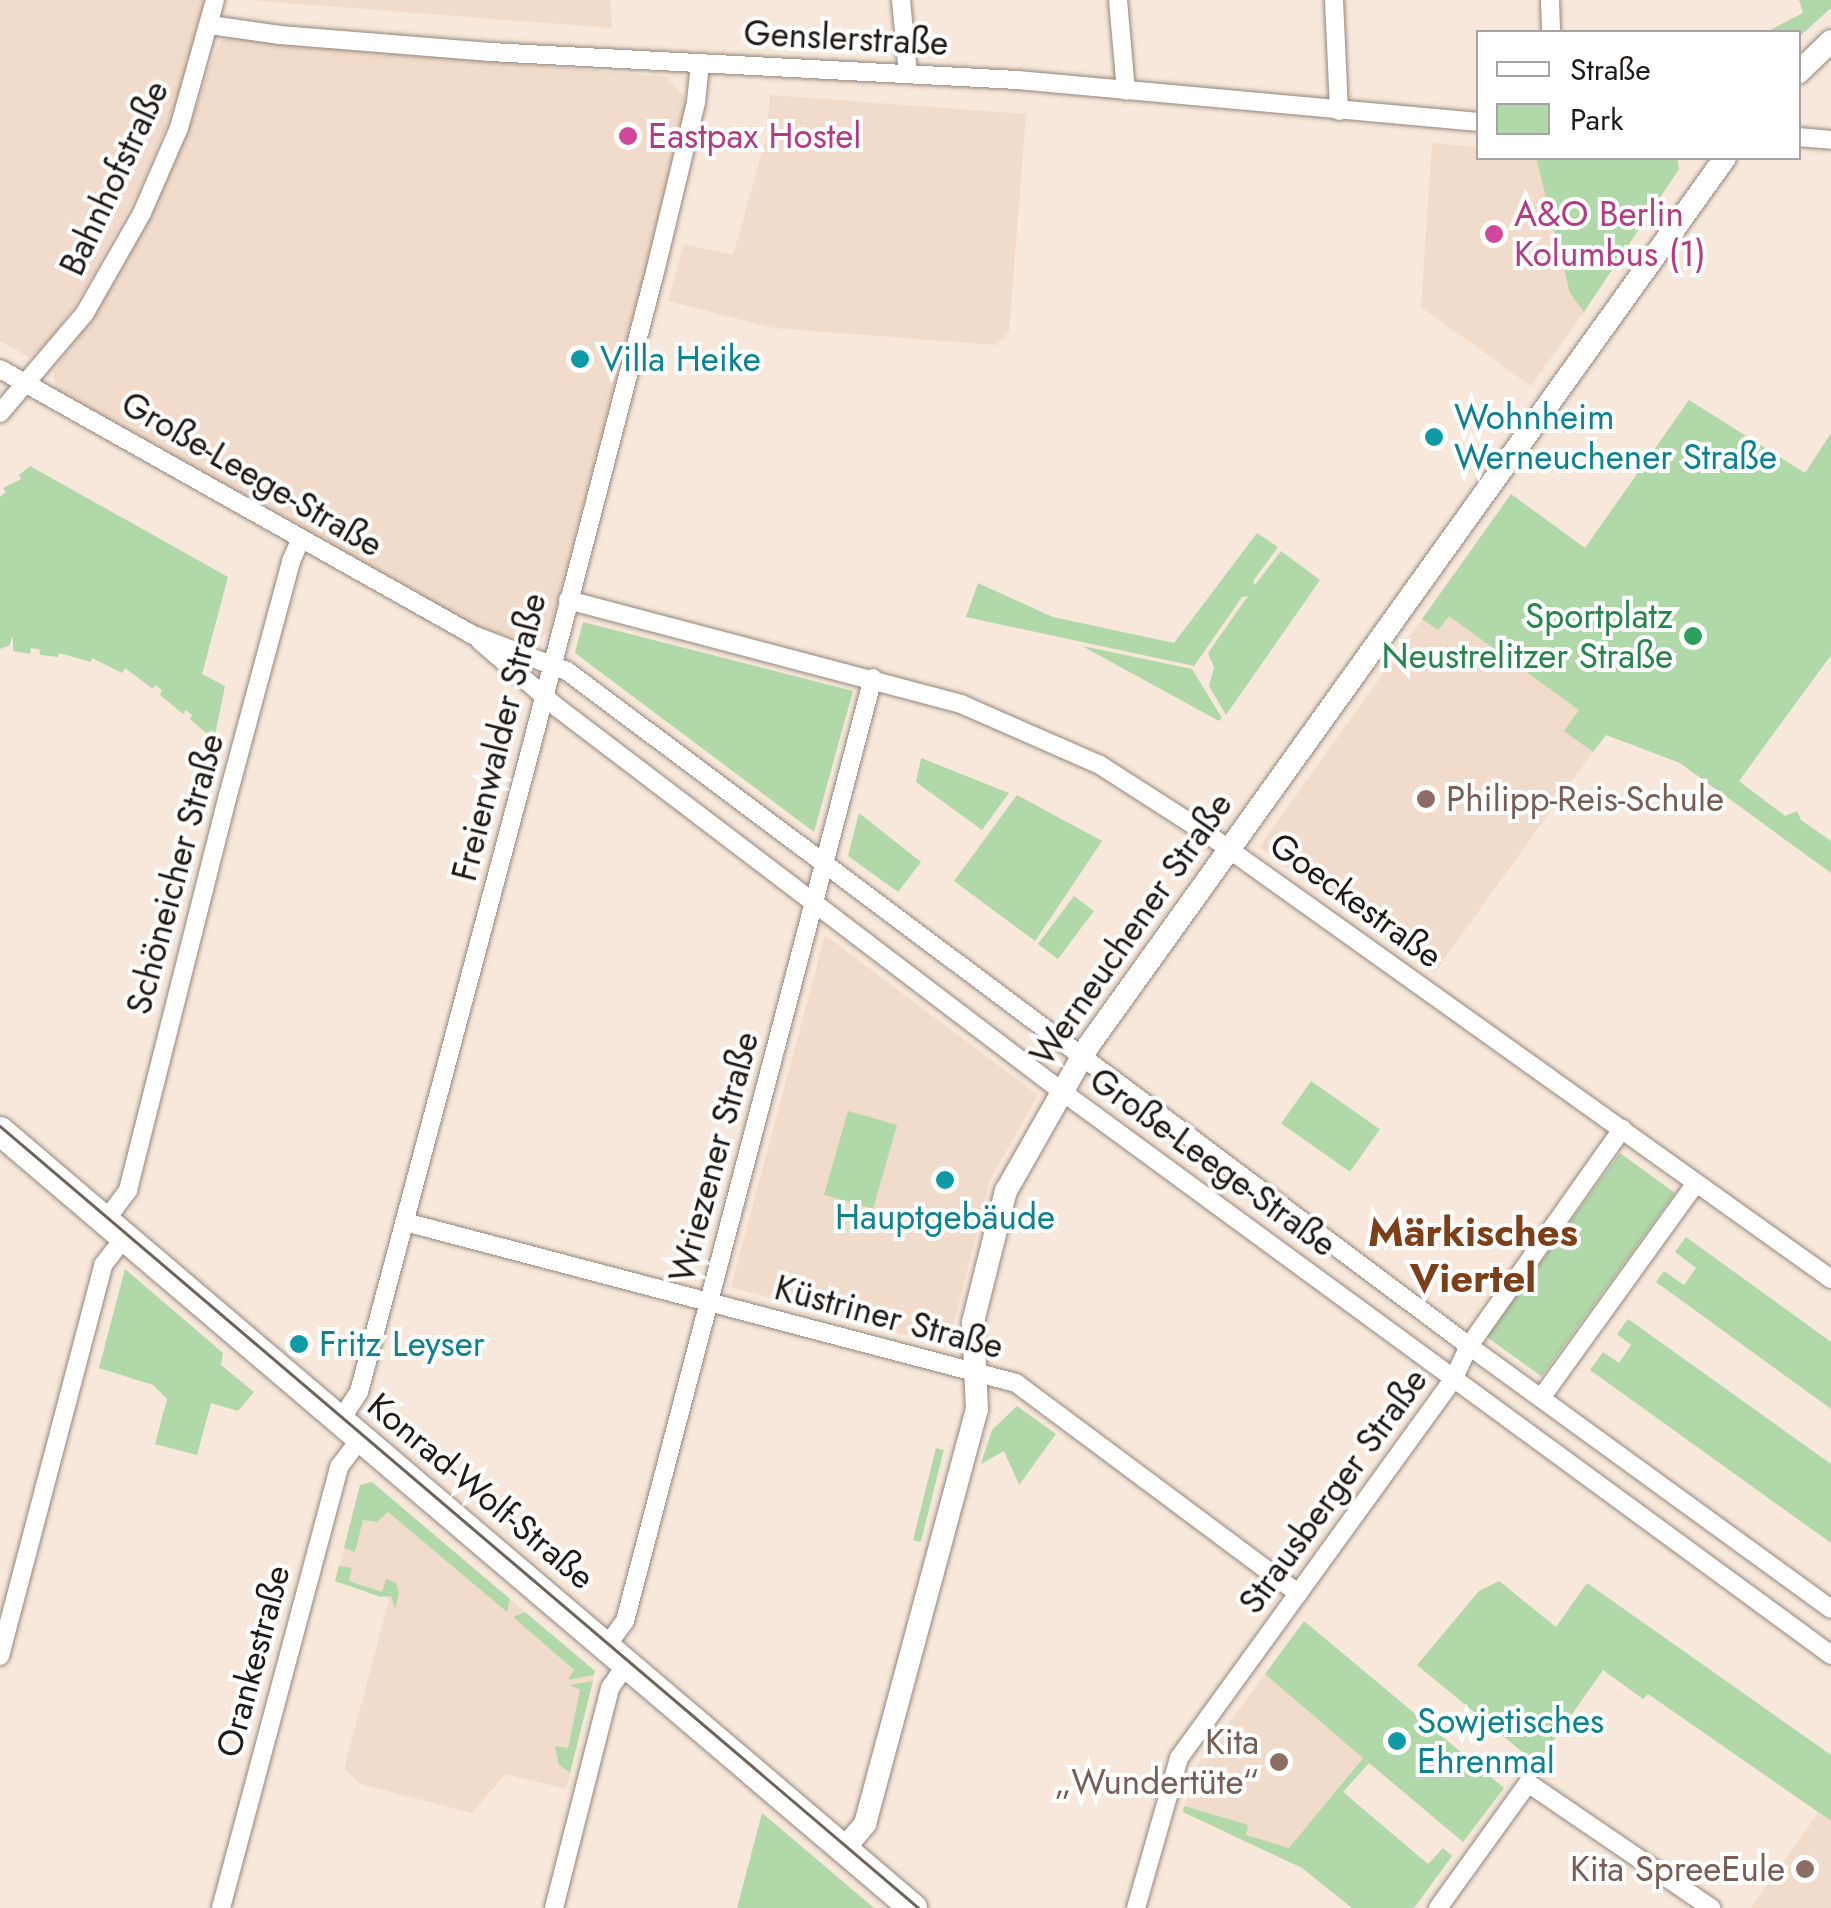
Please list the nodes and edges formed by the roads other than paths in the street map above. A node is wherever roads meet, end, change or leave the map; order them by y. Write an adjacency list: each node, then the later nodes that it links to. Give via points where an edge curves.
1 (215, 0): 6 (street, Bahnhofstraße)
2 (901, 0): 11 (street)
3 (1118, 0): 12 (street)
4 (1334, 0): 13 (street)
5 (1550, 0): 7 (street)
6 (210, 25): 9 (street, Genslerstraße); 19 (street, Bahnhofstraße, via 179,128 142,213 85,313)
7 (1551, 30)
8 (1831, 41): 10 (street)
9 (700, 63): 11 (street, Genslerstraße); 22 (street, Freienwalder Straße, via 660,253)
10 (1801, 70)
11 (908, 74): 12 (street, Genslerstraße)
12 (1126, 91): 13 (street, Genslerstraße)
13 (1339, 112): 14 (street, Genslerstraße)
14 (1476, 122)
15 (1801, 137): 16 (street)
16 (1831, 140)
17 (1724, 160): 27 (street, Werneuchener Straße)
18 (0, 369): 19 (street, Große-Leege-Straße)
19 (27, 385): 20 (street, Bahnhofstraße); 21 (street, Große-Leege-Straße)
20 (0, 413)
21 (301, 539): 23 (street, Große-Leege-Straße); 36 (street, Schöneicher Straße)
22 (568, 600): 24 (street, Freienwalder Straße); 25 (street, Goeckestraße)
23 (474, 634): 24 (street, Große-Leege-Straße); 26 (street, Große-Leege-Straße)
24 (553, 662): 26 (street, Freienwalder Straße); 28 (street, Große-Leege-Straße)
25 (874, 678): 27 (street, Goeckestraße, via 1044,738 1139,788); 28 (street, Wriezener Straße)
26 (544, 696): 29 (street, Große-Leege-Straße); 35 (street, Freienwalder Straße)
27 (1227, 847): 30 (street, Werneuchener Straße); 32 (street, Goeckestraße)
28 (824, 863): 29 (street, Wriezener Straße); 30 (street, Große-Leege-Straße)
29 (814, 900): 31 (street, Große-Leege-Straße); 38 (street, Wriezener Straße)
30 (1081, 1056): 31 (street, Werneuchener Straße); 39 (street, Große-Leege-Straße)
31 (1060, 1090): 40 (street, Werneuchener Straße, via 1006,1191 972,1322); 41 (street, Große-Leege-Straße)
32 (1622, 1129): 34 (street, Goeckestraße); 39 (street, Strausberger Straße)
33 (0, 1132): 36 (main road, Konrad-Wolf-Straße)
34 (1696, 1183): 37 (street, Goeckestraße); 42 (street)
35 (405, 1222): 38 (street, Küstriner Straße); 43 (street, Freienwalder Straße)
36 (115, 1229): 43 (main road, Konrad-Wolf-Straße); 47 (street, Schöneicher Straße)
37 (1827, 1268)
38 (710, 1303): 40 (street, Küstriner Straße); 48 (street, Wriezener Straße)
39 (1469, 1346): 41 (street, Strausberger Straße); 42 (street, Große-Leege-Straße)
40 (975, 1374): 44 (street, Küstriner Straße, via 1033,1394); 49 (street, Werneuchener Straße, via 978,1410 870,1806)
41 (1453, 1380): 44 (street, Strausberger Straße); 46 (street, Große-Leege-Straße)
42 (1541, 1398): 45 (street, Große-Leege-Straße)
43 (351, 1430): 48 (main road, Konrad-Wolf-Straße); 50 (street, Orankestraße)
44 (1298, 1594): 53 (street, Strausberger Straße, via 1179,1758)
45 (1831, 1609)
46 (1831, 1654)
47 (0, 1656)
48 (616, 1656): 49 (main road, Konrad-Wolf-Straße); 51 (street, Wriezener Straße)
49 (844, 1849): 52 (main road, Konrad-Wolf-Straße)
50 (222, 1908)
51 (554, 1908)
52 (913, 1908)
53 (1136, 1908)
54 (1438, 1908): 55 (street, via 1528,1783)
55 (1711, 1908)

